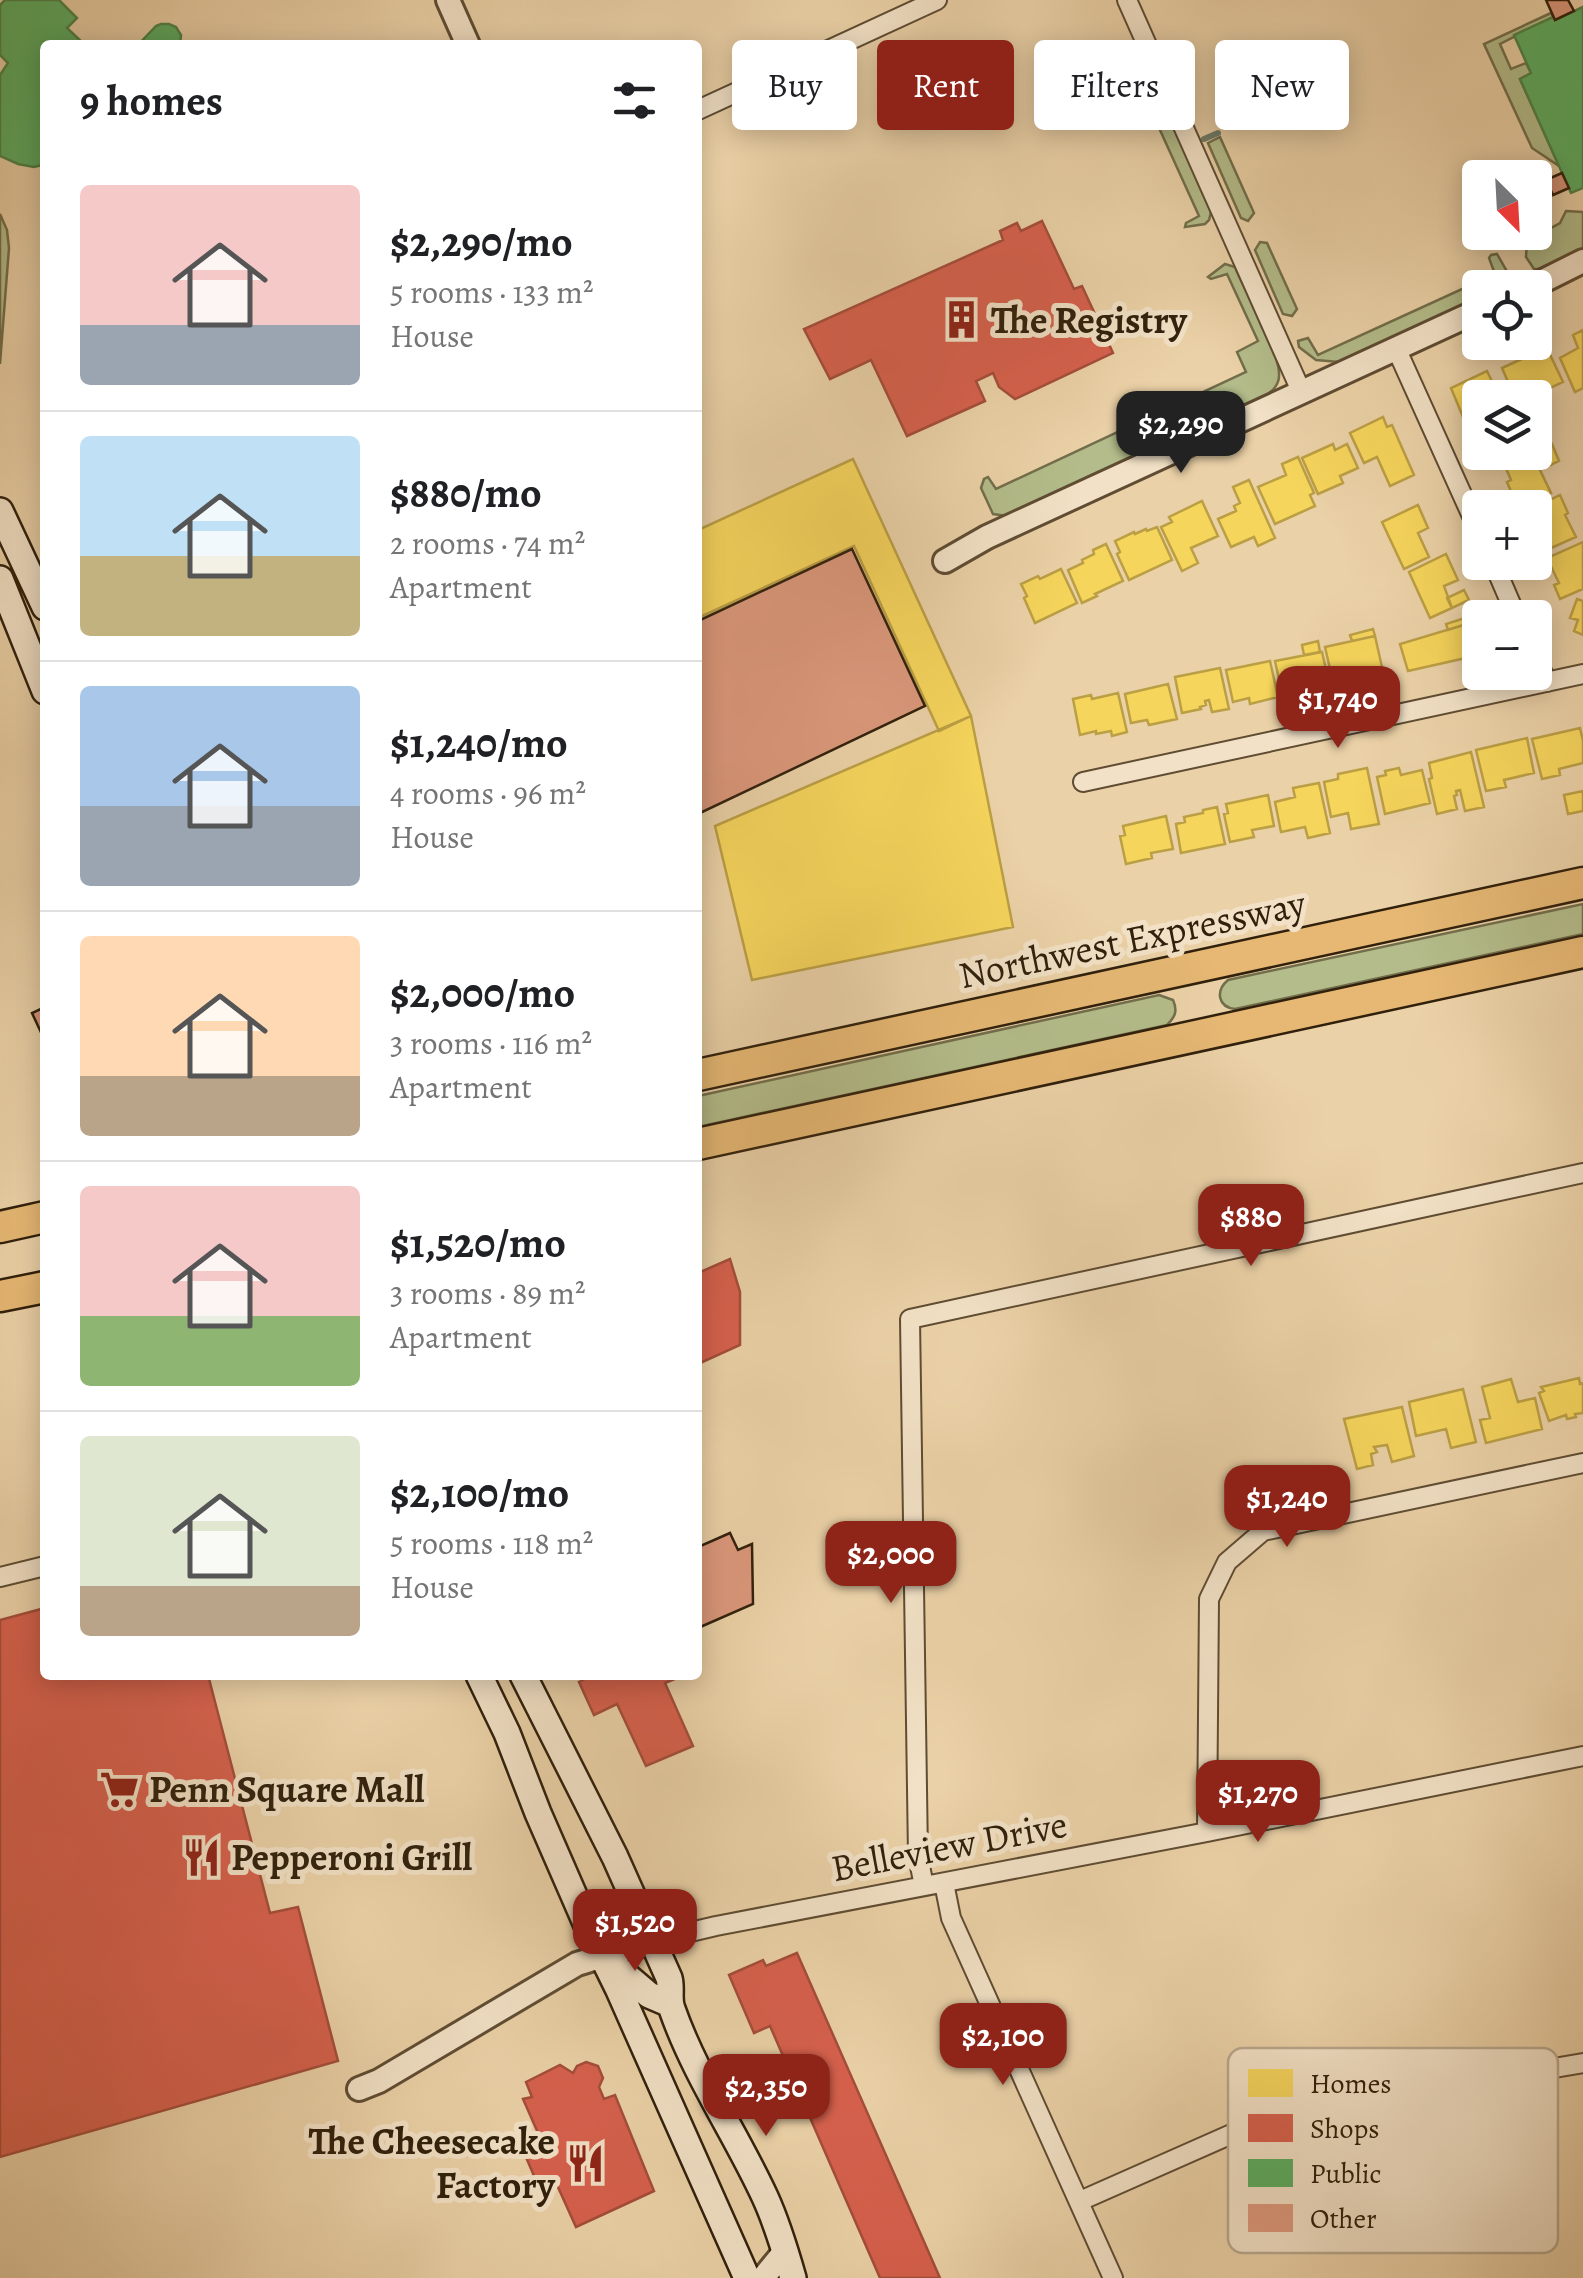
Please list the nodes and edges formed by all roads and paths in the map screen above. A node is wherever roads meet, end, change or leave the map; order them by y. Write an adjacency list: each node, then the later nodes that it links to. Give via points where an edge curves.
1 (448, 0): 4 (street)
2 (936, 0): 5 (street)
3 (1127, 0): 10 (street)
4 (466, 40)
5 (702, 108)
6 (1583, 262): 7 (street)
7 (1552, 277)
8 (1462, 318): 9 (street)
9 (1396, 348): 10 (street); 11 (street)
10 (1301, 391): 13 (street)
11 (1462, 494)
12 (0, 512): 15 (main road)
13 (945, 561)
14 (0, 579): 17 (main road)
15 (40, 596)
16 (1583, 674): 18 (street)
17 (40, 679)
18 (1552, 681)
19 (1509, 690): 20 (street)
20 (1084, 782)
21 (1583, 883): 23 (highway, Northwest Expressway)
22 (1583, 952): 24 (highway)
23 (702, 1074)
24 (702, 1143)
25 (1583, 1173): 38 (street, via 910,1319 918,1856)
26 (40, 1218): 27 (highway)
27 (0, 1227)
28 (40, 1288): 29 (highway)
29 (0, 1296)
30 (1583, 1463): 36 (street, via 1262,1530 1226,1562 1209,1599)
31 (40, 1567): 32 (street)
32 (0, 1577)
33 (481, 1680): 40 (main road)
34 (527, 1680): 39 (main road)
35 (1583, 1756): 36 (street, Belleview Drive)
36 (1206, 1832): 37 (street, Belleview Drive)
37 (944, 1883): 38 (street, Belleview Drive); 46 (street, via 951,1918)
38 (924, 1886): 39 (street, Belleview Drive)
39 (652, 1941): 40 (street, Belleview Drive); 41 (main road, via 671,1982)
40 (602, 1956): 41 (main road); 44 (street, Belleview Drive, via 576,1964); 48 (main road)
41 (670, 2004): 47 (main road)
42 (1583, 2063): 43 (street)
43 (1558, 2067)
44 (359, 2089)
45 (1228, 2135): 46 (street)
46 (1080, 2201): 51 (street)
47 (785, 2251): 49 (street); 50 (main road)
48 (747, 2278)
49 (763, 2278)
50 (793, 2278)
51 (1113, 2278)

